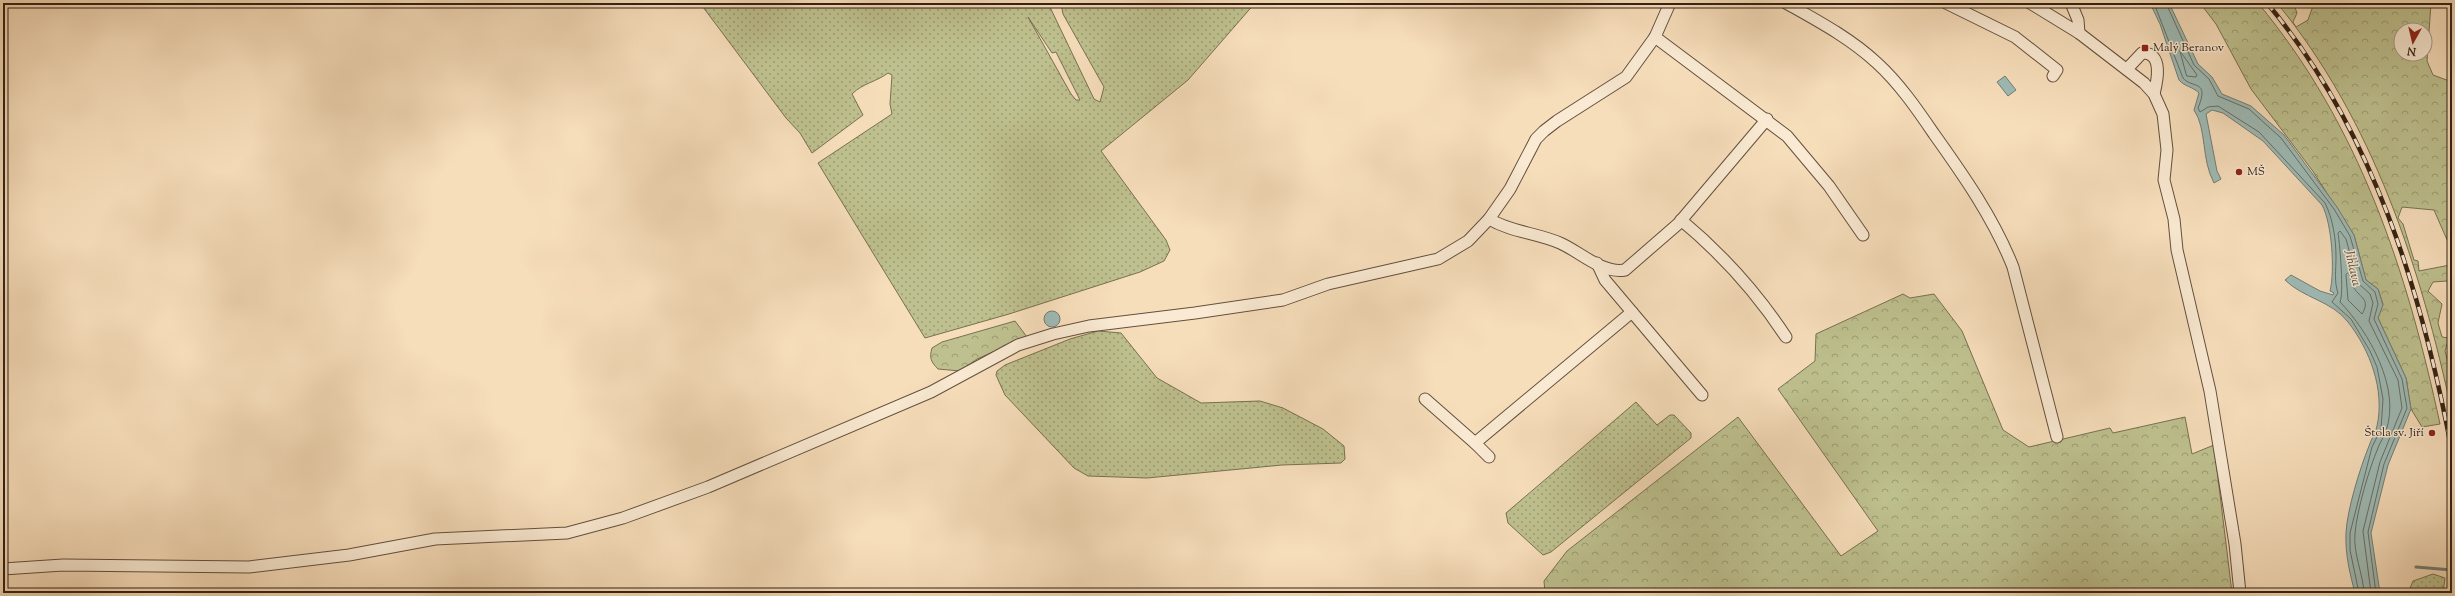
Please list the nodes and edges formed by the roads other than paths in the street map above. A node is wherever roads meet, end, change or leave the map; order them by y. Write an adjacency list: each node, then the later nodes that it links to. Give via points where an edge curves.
1 (1670, 3): 7 (street)
2 (1786, 3): 20 (street, via 1847,39 1887,72 1921,114 1975,196 2004,245 2013,267)
3 (1946, 3): 9 (street, via 2028,46 2057,70)
4 (2030, 3): 6 (street)
5 (2070, 3): 6 (street, via 2078,20)
6 (2079, 33): 8 (street)
7 (1655, 37): 11 (street); 12 (street, via 1626,77 1557,121 1536,139 1510,189)
8 (2127, 69): 10 (street); 10 (street, via 2142,53 2154,59 2158,70)
9 (2053, 76)
10 (2154, 94): 24 (street, via 2163,114 2167,150 2165,184 2174,219 2177,250 2210,390 2235,544)
11 (1767, 119): 13 (street); 14 (street, via 1796,145)
12 (1489, 219): 15 (street, via 1502,226 1537,234 1560,243); 23 (street, via 1468,241 1450,254 1426,263 1328,284 1283,300 1089,326 1018,345 931,392 708,487 594,527 567,533 435,539 349,555 249,567 63,565)
13 (1681, 220): 15 (street, via 1666,236 1624,270 1618,271); 17 (street, via 1726,262 1756,295)
14 (1863, 235)
15 (1597, 263): 16 (street, via 1605,280)
16 (1632, 312): 18 (street); 21 (street)
17 (1786, 337)
18 (1702, 395)
19 (1425, 399): 21 (street)
20 (2056, 437)
21 (1476, 443): 22 (street)
22 (1490, 457)
23 (3, 569)
24 (2240, 593)

